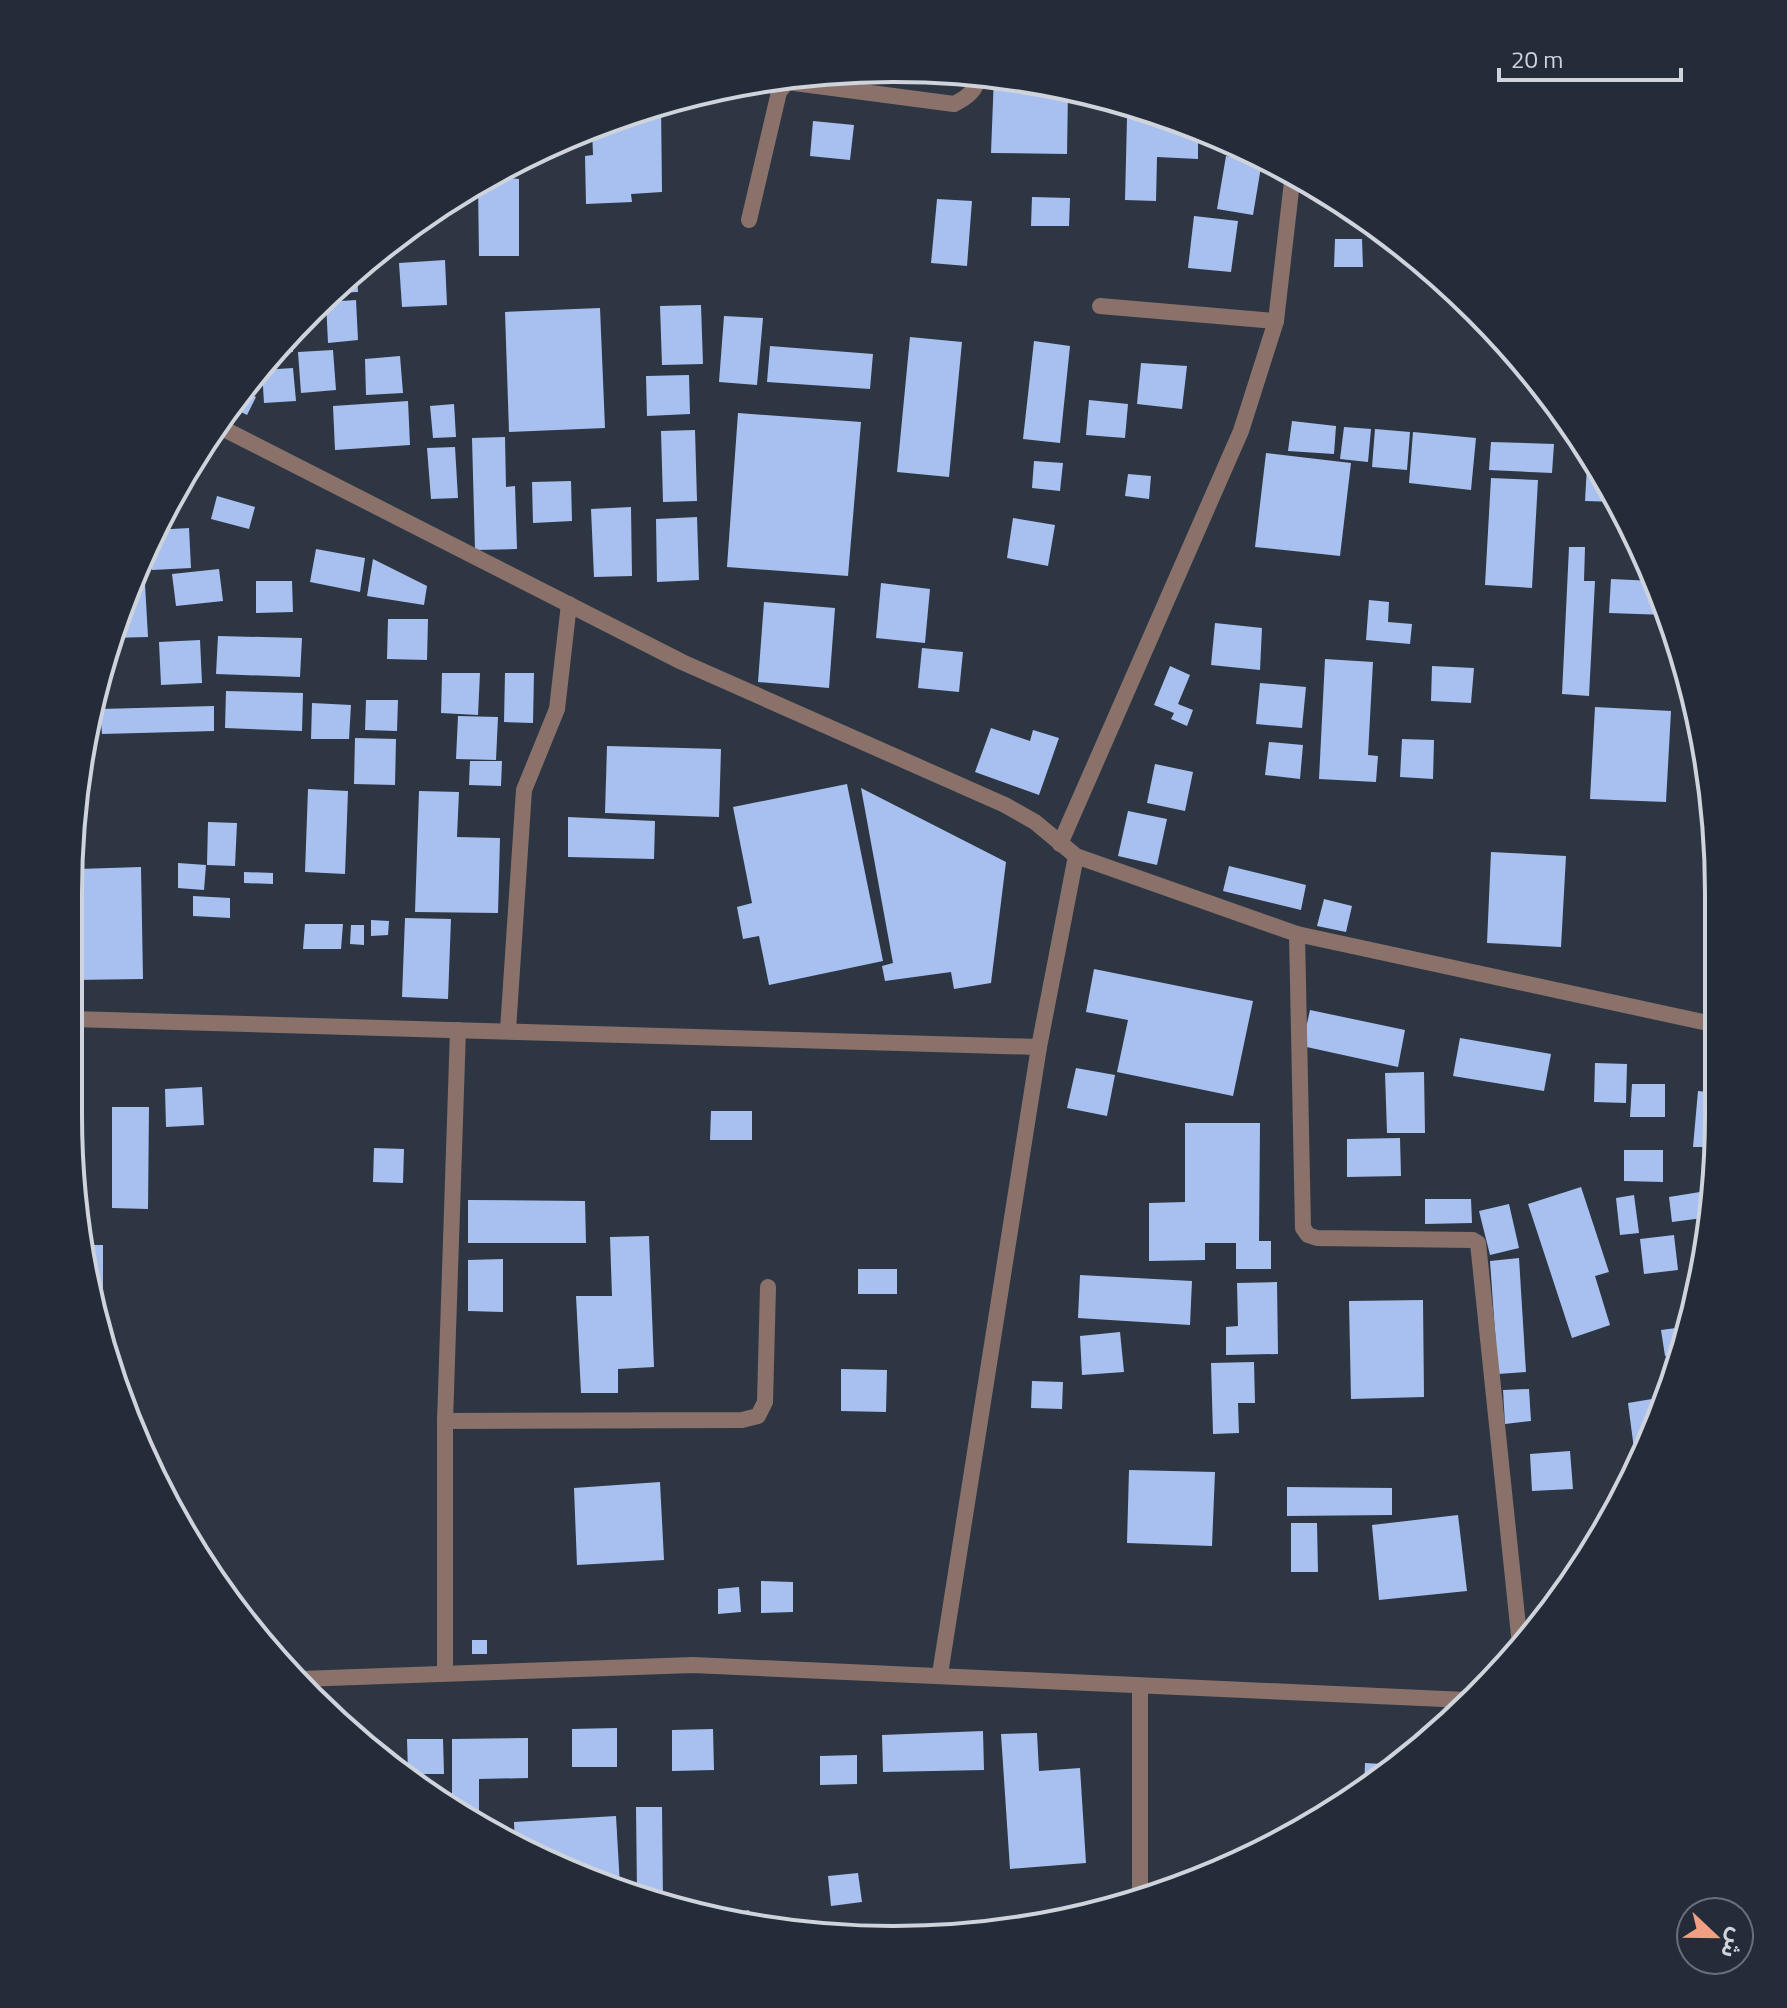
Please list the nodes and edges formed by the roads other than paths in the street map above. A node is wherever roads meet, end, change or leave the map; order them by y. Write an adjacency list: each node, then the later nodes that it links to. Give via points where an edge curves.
1 (830, 85): 2 (street, via 954,104)
2 (976, 87)
3 (780, 90): 5 (street)
4 (1291, 187): 7 (street)
5 (749, 220)
6 (1100, 306): 7 (street)
7 (1276, 321): 10 (street, via 1241,431)
8 (228, 431): 9 (street)
9 (569, 604): 10 (street, via 682,662 1005,805); 16 (street, via 557,709 524,790)
10 (1060, 844): 11 (street)
11 (1076, 856): 12 (street); 17 (street)
12 (1297, 934): 14 (street); 20 (street, via 1303,1228 1317,1238 1478,1243)
13 (82, 1019): 15 (street)
14 (1705, 1022)
15 (458, 1030): 16 (street); 19 (street)
16 (508, 1030): 17 (street)
17 (1039, 1047): 22 (street)
18 (768, 1287): 19 (street, via 765,1402 758,1416)
19 (445, 1421): 21 (street)
20 (1519, 1632)
21 (445, 1672): 22 (street, via 693,1665); 23 (street)
22 (940, 1674): 24 (street)
23 (311, 1679)
24 (1140, 1686): 25 (street); 26 (street)
25 (1455, 1700)
26 (1140, 1887)

